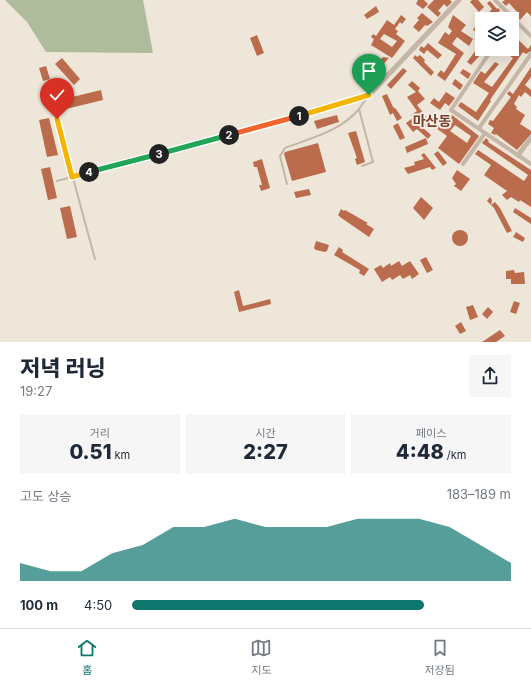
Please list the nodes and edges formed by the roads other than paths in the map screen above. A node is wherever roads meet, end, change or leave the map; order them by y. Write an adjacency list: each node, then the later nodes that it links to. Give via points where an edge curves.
1 (459, 0): 8 (street)
2 (495, 0): 3 (street)
3 (506, 12)
4 (519, 25): 5 (street)
5 (531, 36)
6 (531, 54): 11 (street)
7 (487, 56): 11 (street, via 451,110)
8 (369, 95): 9 (lane); 18 (lane)
9 (359, 109): 17 (lane, via 373,162); 20 (lane, via 341,126 285,148 280,156)
10 (57, 119): 18 (lane)
11 (479, 128): 12 (street)
12 (485, 133): 14 (street); 15 (street)
13 (531, 138): 14 (street)
14 (518, 155): 16 (street)
15 (463, 164)
16 (531, 164)
17 (362, 166)
18 (72, 177): 19 (lane); 21 (lane)
19 (57, 181)
20 (287, 184)
21 (95, 259)

